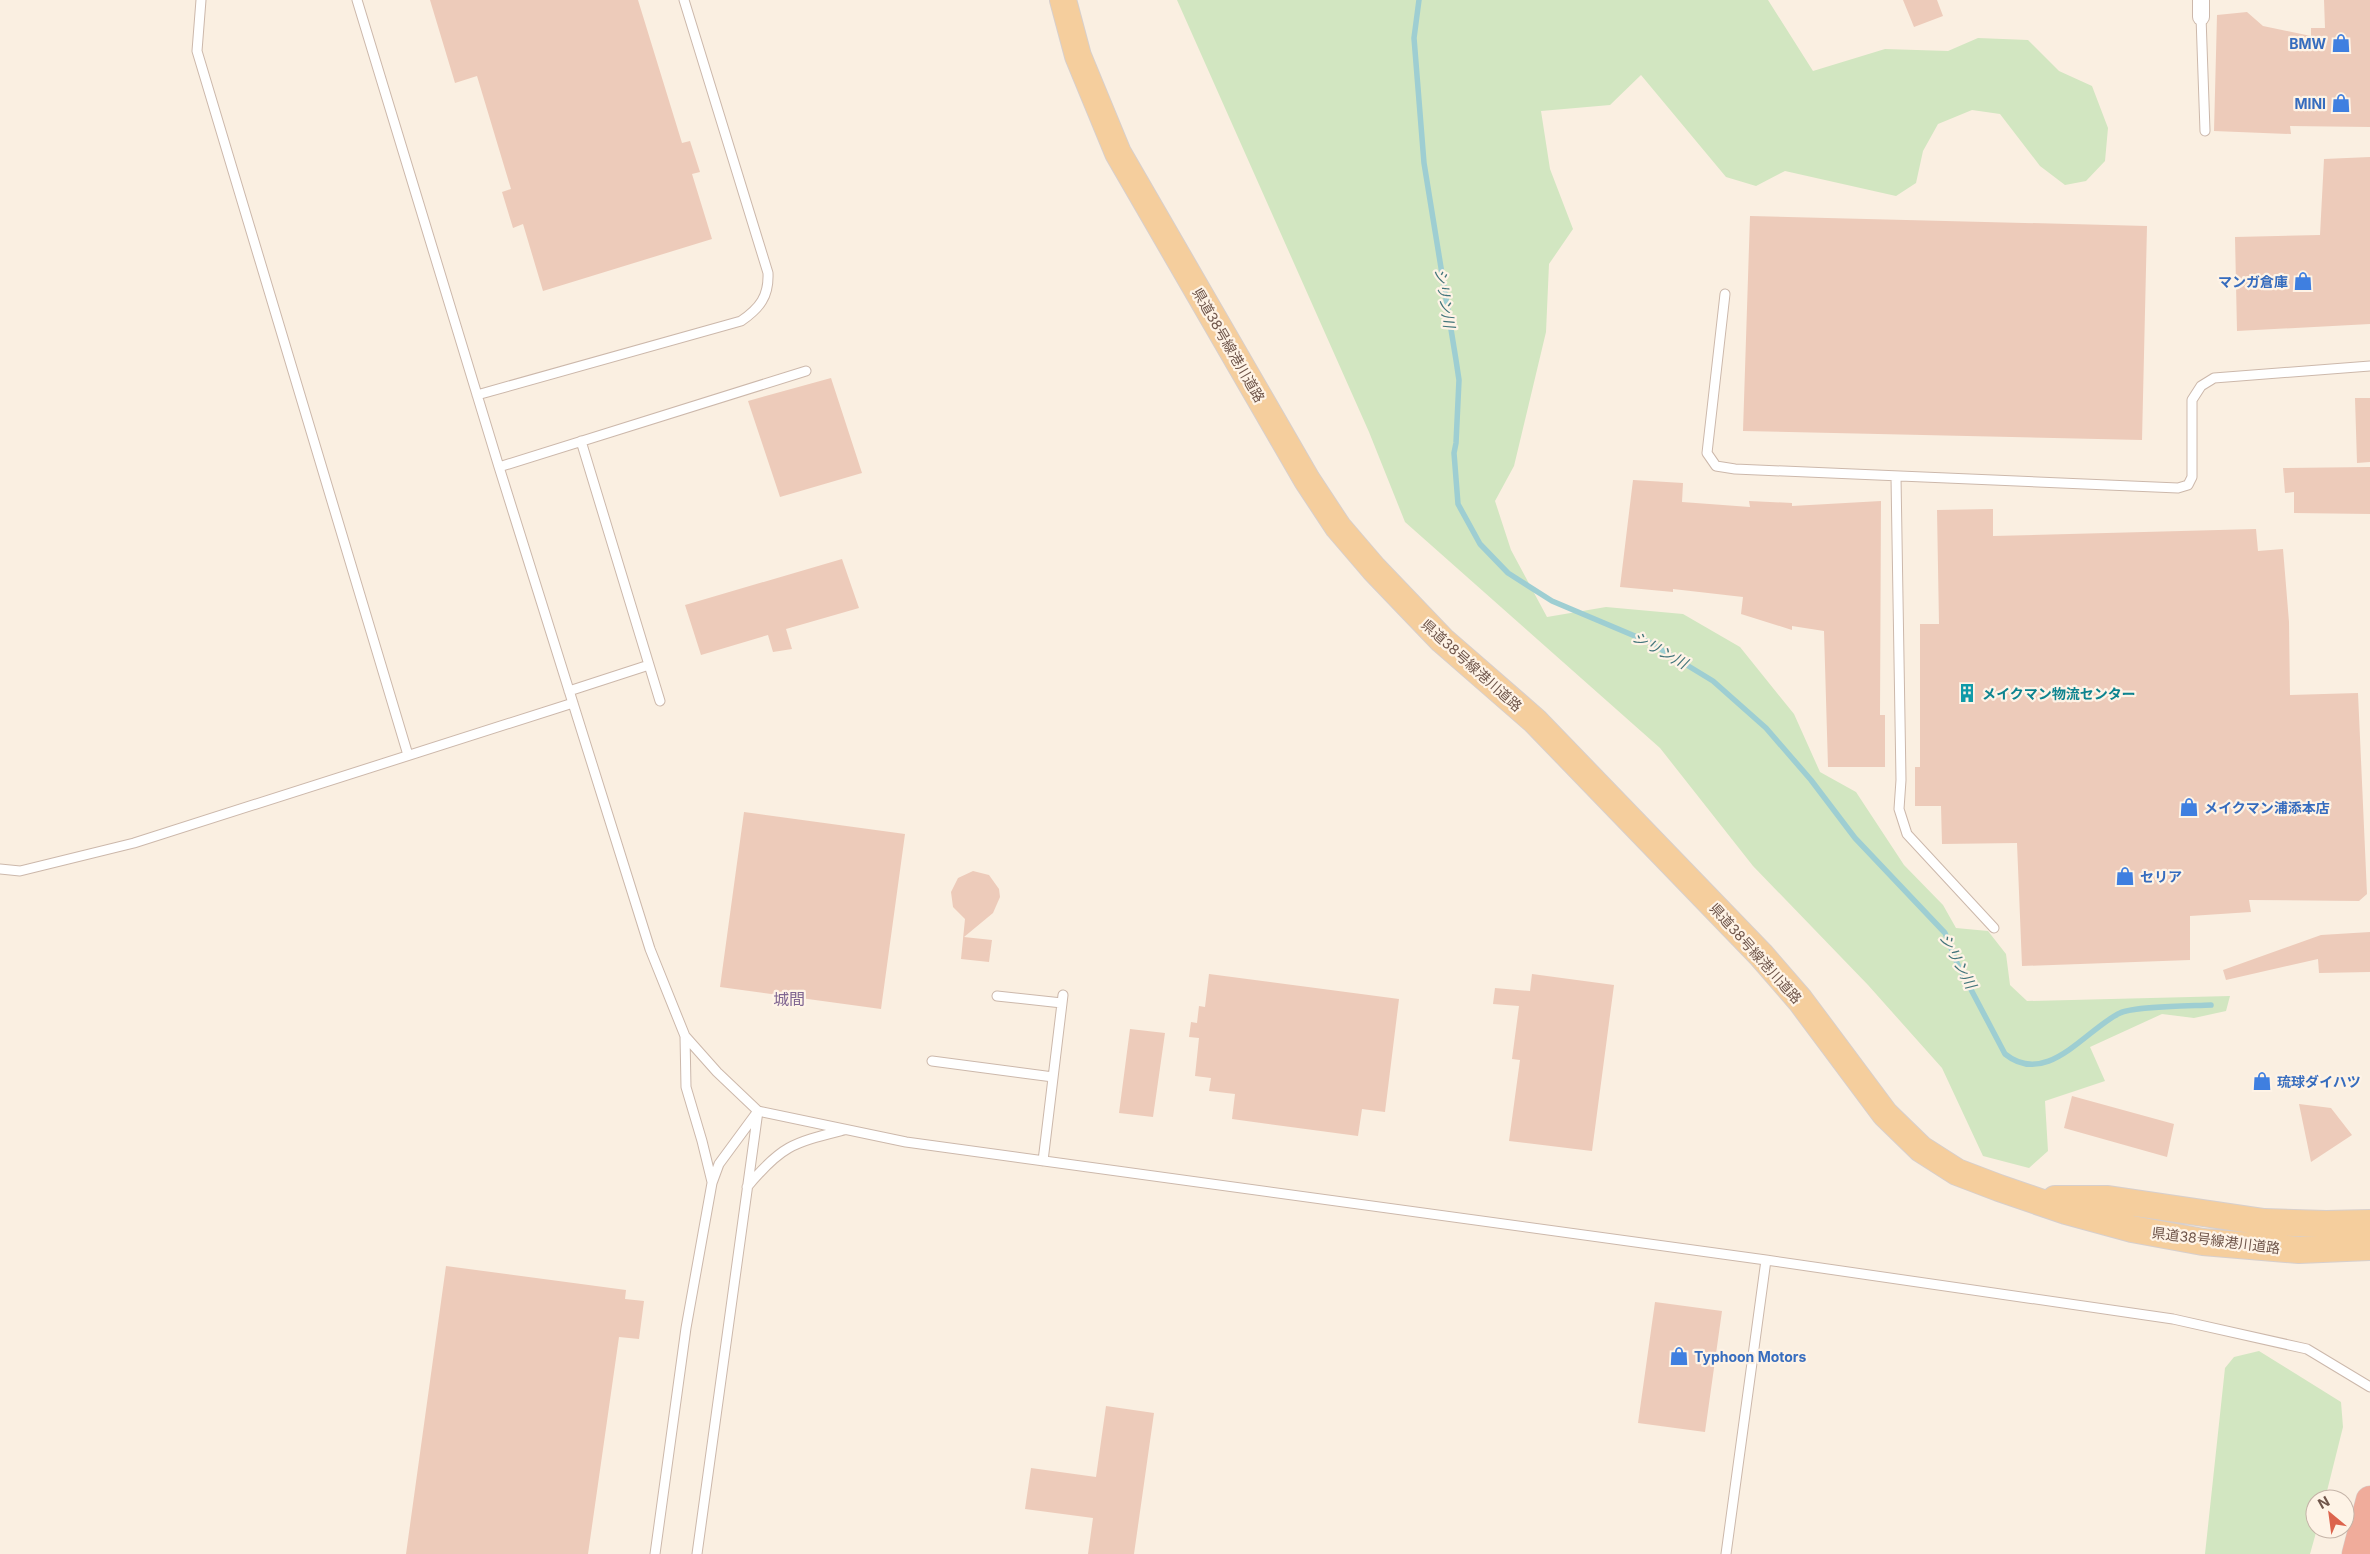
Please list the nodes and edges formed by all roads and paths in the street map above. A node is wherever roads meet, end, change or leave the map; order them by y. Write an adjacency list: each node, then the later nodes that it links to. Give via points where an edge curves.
1 (201, 0): 19 (lane, via 197,51)
2 (357, 0): 11 (lane)
3 (684, 0): 11 (lane, via 768,273 769,288 762,302 741,321)
4 (1063, 0): 31 (main road, 県道38号線港川道路, via 1078,56 1118,153 1307,480 1338,527 1442,640 1535,721 1754,948 1800,1000 1863,1087 1901,1132 1957,1172)
5 (2201, 0): 6 (street)
6 (2201, 18): 7 (lane)
7 (2205, 131)
8 (1725, 294): 14 (lane, via 1707,453 1716,466)
9 (2370, 366): 14 (lane, via 2214,378 2201,386 2192,400 2192,477 2188,485 2178,488)
10 (806, 371): 12 (lane)
11 (477, 395): 13 (lane)
12 (581, 441): 13 (lane); 15 (lane)
13 (499, 467): 16 (lane)
14 (1896, 476): 21 (lane, via 1899,809 1907,834)
15 (649, 665): 16 (lane); 17 (lane)
16 (569, 691): 18 (lane)
17 (660, 701)
18 (573, 703): 19 (lane); 23 (lane, via 650,949)
19 (408, 756): 20 (lane, via 134,843 20,871)
20 (0, 869)
21 (1994, 928)
22 (997, 996): 25 (lane, via 1063,999)
23 (685, 1036): 26 (lane); 29 (lane, via 686,1087)
24 (932, 1061): 25 (lane)
25 (1053, 1077): 28 (lane)
26 (758, 1111): 27 (lane); 29 (lane, via 719,1164); 30 (lane)
27 (846, 1129): 28 (lane, via 906,1142); 30 (lane, via 793,1144 776,1154)
28 (1043, 1161): 34 (lane)
29 (712, 1183): 37 (lane, via 686,1328)
30 (747, 1188): 38 (lane)
31 (2037, 1199): 32 (main road, 県道38号線港川道路, via 2108,1199 2264,1222); 33 (main road, 県道38号線港川道路, via 2066,1211 2132,1229 2203,1242 2299,1250)
32 (2370, 1222)
33 (2370, 1248)
34 (1766, 1260): 35 (lane, via 2173,1319 2307,1349); 39 (lane)
35 (2370, 1387)
36 (2370, 1500): 40 (highway)
37 (655, 1554)
38 (697, 1554)
39 (1726, 1554)
40 (2356, 1554)

